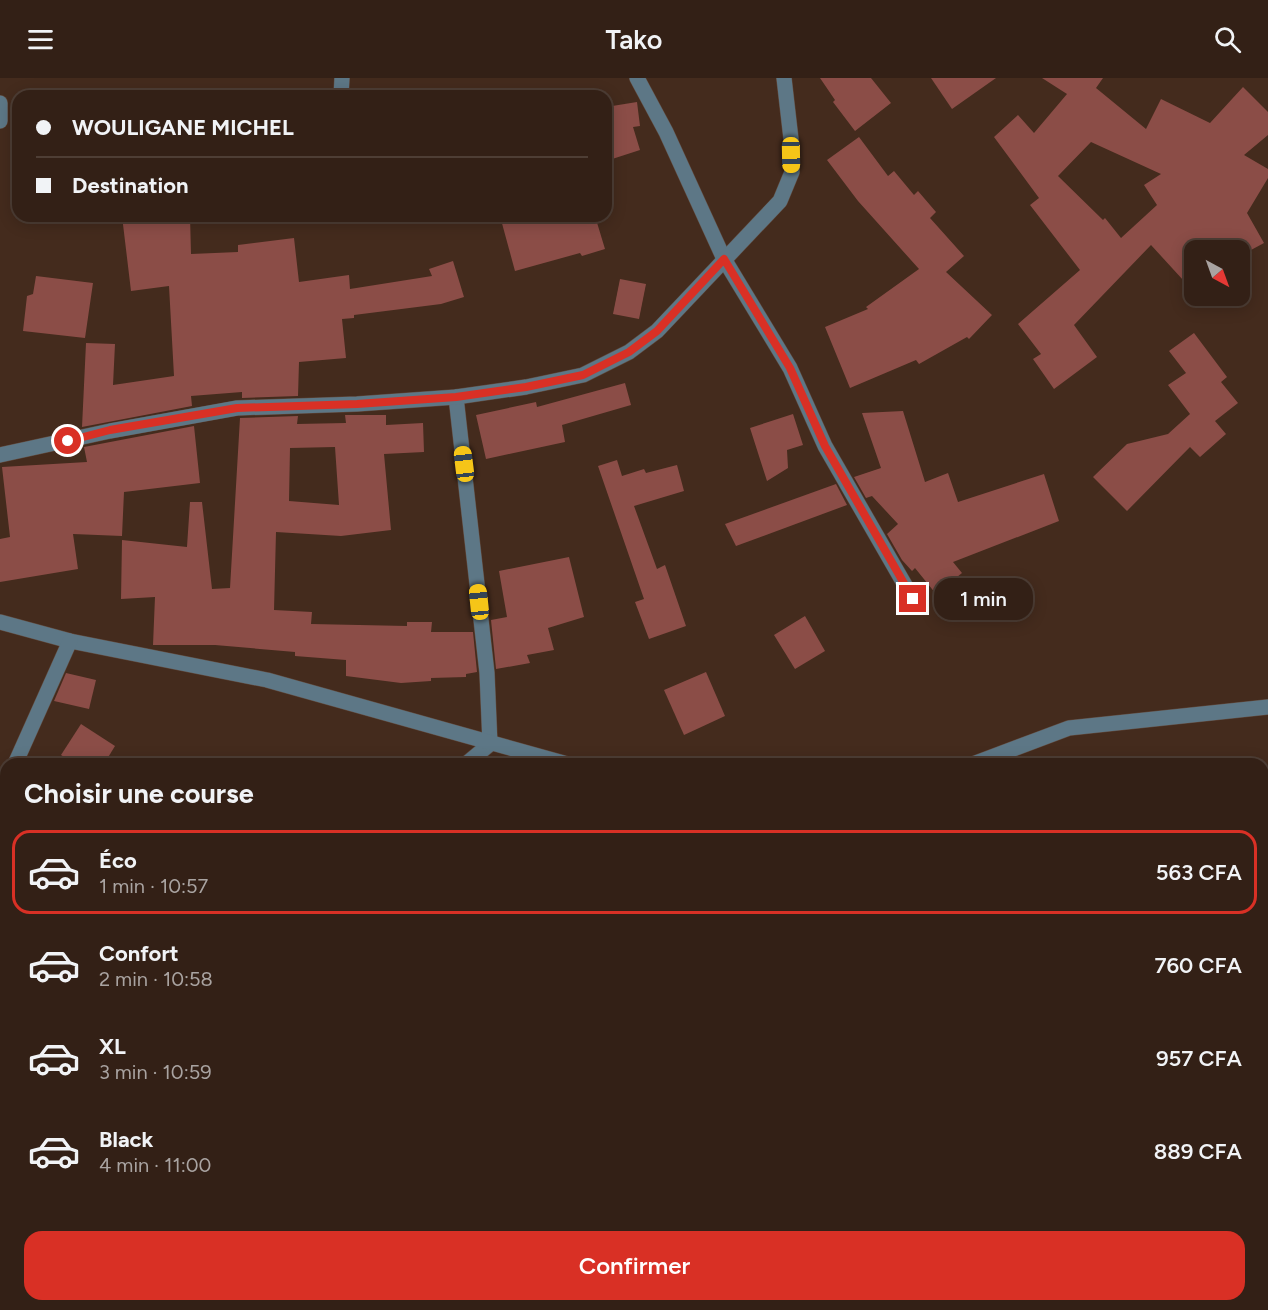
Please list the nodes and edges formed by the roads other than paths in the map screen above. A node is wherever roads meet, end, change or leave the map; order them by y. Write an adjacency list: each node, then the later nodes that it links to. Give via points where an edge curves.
1 (637, 78): 5 (street)
2 (784, 78): 5 (street, via 792,172 780,201)
3 (0, 103): 4 (street)
4 (0, 121)
5 (724, 259): 6 (street, via 657,331 629,352 583,375); 8 (street, via 790,368 825,446)
6 (456, 397): 7 (street, via 237,408 110,430); 12 (street, via 487,673)
7 (0, 455)
8 (913, 599)
9 (0, 622): 10 (street)
10 (70, 641): 12 (street, via 267,680); 13 (street)
11 (1268, 707): 16 (street, via 1069,728)
12 (490, 744): 14 (street); 15 (street)
13 (18, 758)
14 (473, 758)
15 (544, 758)
16 (989, 758)

